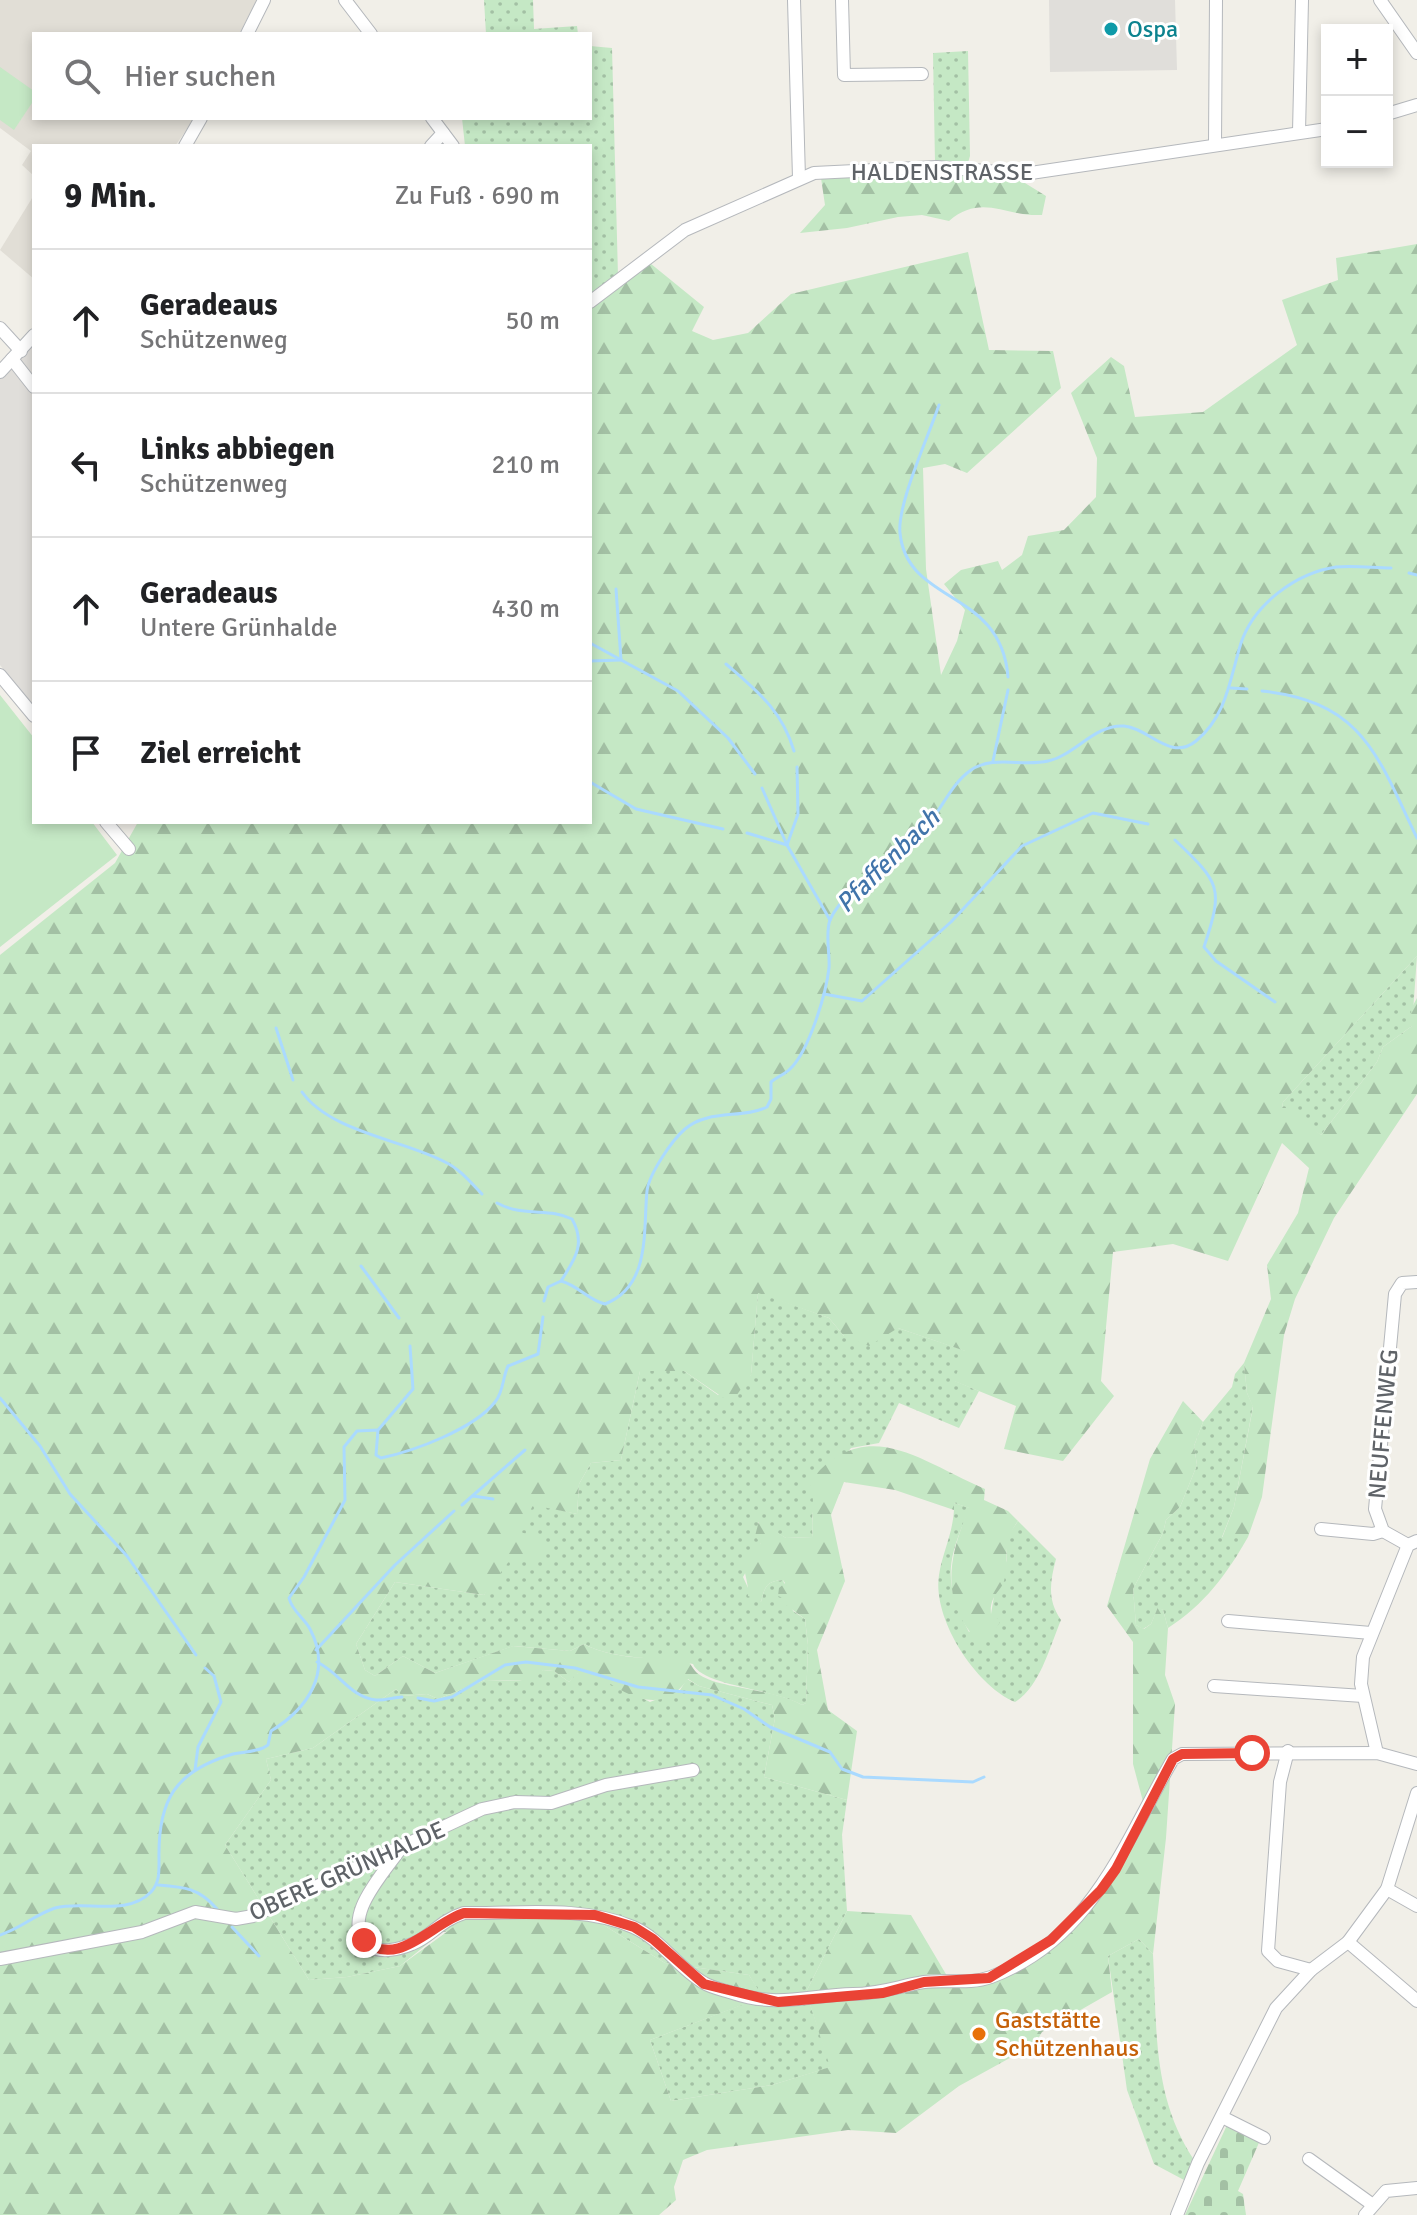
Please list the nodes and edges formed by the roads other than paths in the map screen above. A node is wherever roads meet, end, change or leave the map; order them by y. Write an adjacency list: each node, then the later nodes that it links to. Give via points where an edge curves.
1 (264, 0): 8 (street)
2 (345, 0): 9 (street)
3 (794, 0): 23 (street)
4 (842, 0): 11 (street, via 844,75)
5 (1216, 0): 19 (street)
6 (1302, 0): 17 (street)
7 (1380, 0): 10 (street)
8 (248, 32)
9 (369, 32)
10 (1417, 53)
11 (922, 74)
12 (1417, 105): 13 (street)
13 (1393, 112)
14 (200, 120): 20 (street)
15 (433, 120): 18 (street)
16 (1321, 130): 17 (street, HALDENSTRASSE)
17 (1299, 132): 19 (street, HALDENSTRASSE)
18 (443, 133): 21 (street); 22 (street)
19 (1215, 143): 23 (street, HALDENSTRASSE, via 1024,174 937,167)
20 (186, 144)
21 (433, 144)
22 (451, 144)
23 (799, 178): 24 (street, HALDENSTRASSE, via 685,230)
24 (592, 300)
25 (0, 328): 27 (street)
26 (32, 337): 27 (street)
27 (16, 355): 28 (street); 29 (street)
28 (0, 372)
29 (32, 383)
30 (0, 675): 31 (street)
31 (32, 714)
32 (108, 824): 33 (street)
33 (129, 849)
34 (1417, 1282): 36 (street, NEUFFENWEG, via 1398,1287 1375,1509)
35 (1321, 1529): 36 (street)
36 (1383, 1531): 37 (street, NEUFFENWEG)
37 (1412, 1543): 39 (street)
38 (1228, 1621): 39 (street)
39 (1371, 1633): 41 (street, via 1363,1657)
40 (1214, 1686): 41 (street)
41 (1363, 1696): 43 (street)
42 (1288, 1751): 43 (street); 47 (street, via 1182,1754 1173,1759 1116,1869 1051,1940 989,1978 924,1982 883,1993 778,2002 704,1984 643,1933 595,1915 464,1913 447,1918 408,1946 373,1948 361,1935 357,1918); 52 (street, via 1280,1782 1268,1951 1278,1961)
43 (1377, 1753): 44 (street)
44 (1417, 1764)
45 (693, 1770): 47 (street, OBERE GRÜNHALDE, via 606,1785 551,1803 515,1802 482,1809)
46 (1417, 1793): 48 (street)
47 (403, 1845): 51 (street, OBERE GRÜNHALDE, via 253,1916 236,1919 195,1912 142,1932)
48 (1387, 1889): 49 (street); 50 (street)
49 (1417, 1906)
50 (1348, 1942): 52 (street); 53 (street)
51 (0, 1959)
52 (1311, 1970): 54 (street, via 1276,2008)
53 (1417, 2001)
54 (1222, 2117): 55 (street); 59 (street)
55 (1264, 2138)
56 (1309, 2159): 58 (street)
57 (1417, 2188): 58 (street, via 1386,2191)
58 (1369, 2210)
59 (1177, 2215)

